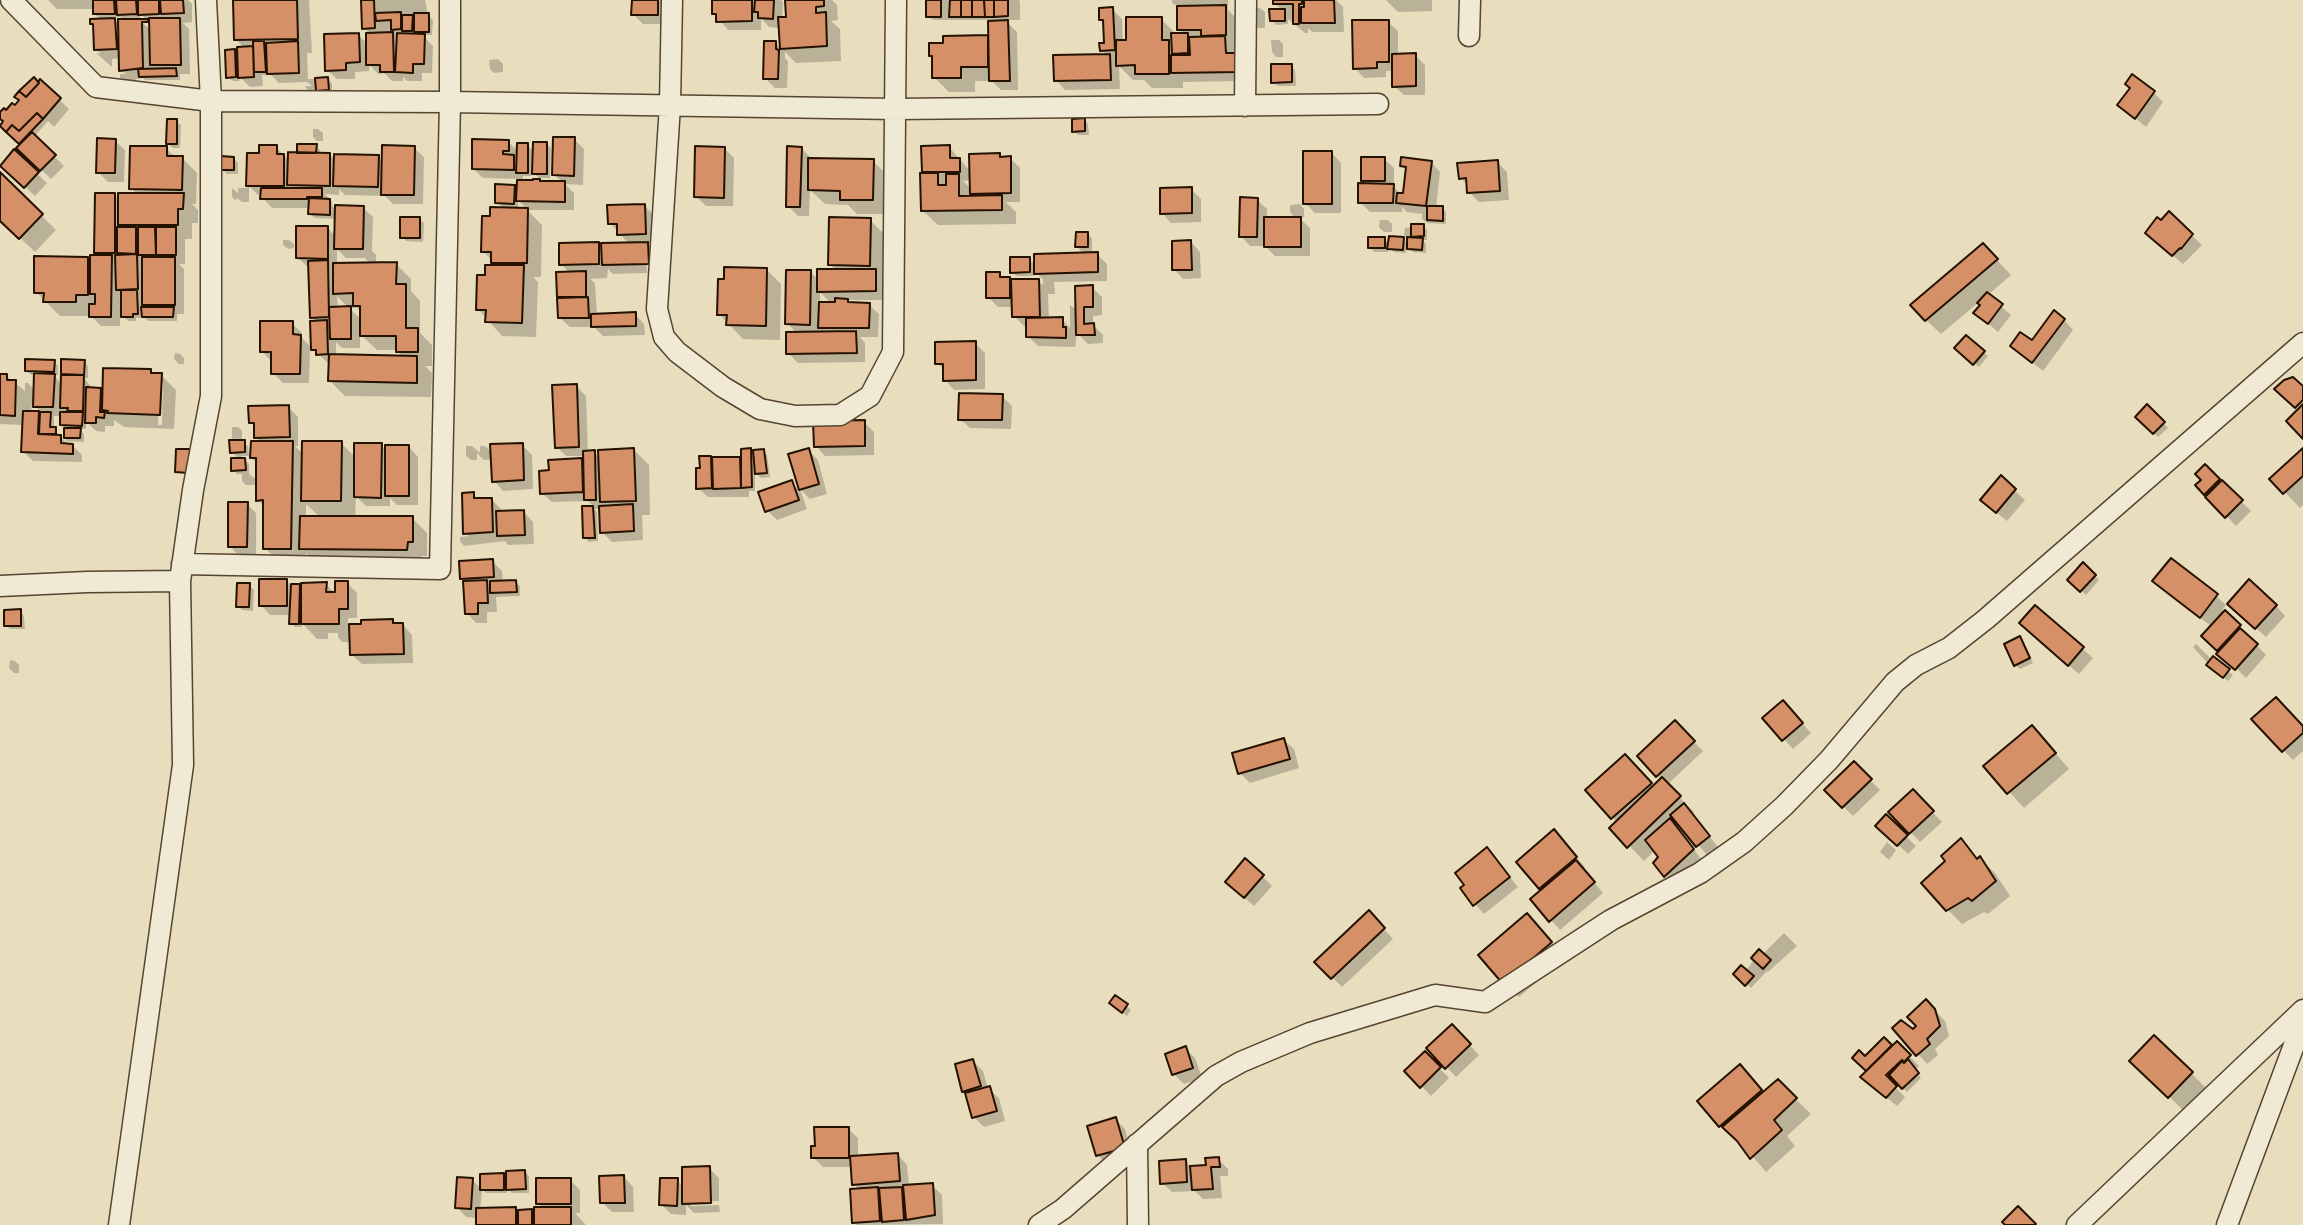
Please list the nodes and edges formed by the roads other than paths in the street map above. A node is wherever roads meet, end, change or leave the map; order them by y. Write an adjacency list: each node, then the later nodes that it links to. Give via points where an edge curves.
1 (11, 0): 9 (street, via 96,87)
2 (206, 0): 9 (street)
3 (450, 0): 10 (street)
4 (672, 0): 12 (street)
5 (896, 0): 14 (street)
6 (1246, 0): 13 (street)
7 (1470, 0): 8 (street)
8 (1469, 36)
9 (211, 101): 10 (street); 16 (street, via 211,396)
10 (450, 102): 12 (street); 16 (street, via 440,569)
11 (1378, 104): 13 (street)
12 (670, 105): 14 (street); 14 (street, via 657,309 664,337 723,387 760,409 795,416 840,415 870,396 893,352)
13 (1245, 106): 14 (street)
14 (895, 109)
15 (2303, 343): 21 (street, via 1986,619 1895,682 1784,806 1700,873 1611,920 1485,1002 1435,995 1310,1033 1241,1062 1216,1076)
16 (181, 572): 17 (street); 22 (street, via 183,765)
17 (0, 586)
18 (2303, 1010): 25 (street)
19 (2303, 1021): 20 (street)
20 (2298, 1050): 26 (street)
21 (1137, 1144): 23 (street); 24 (street)
22 (119, 1225)
23 (1039, 1225)
24 (1138, 1225)
25 (2077, 1225)
26 (2227, 1225)

